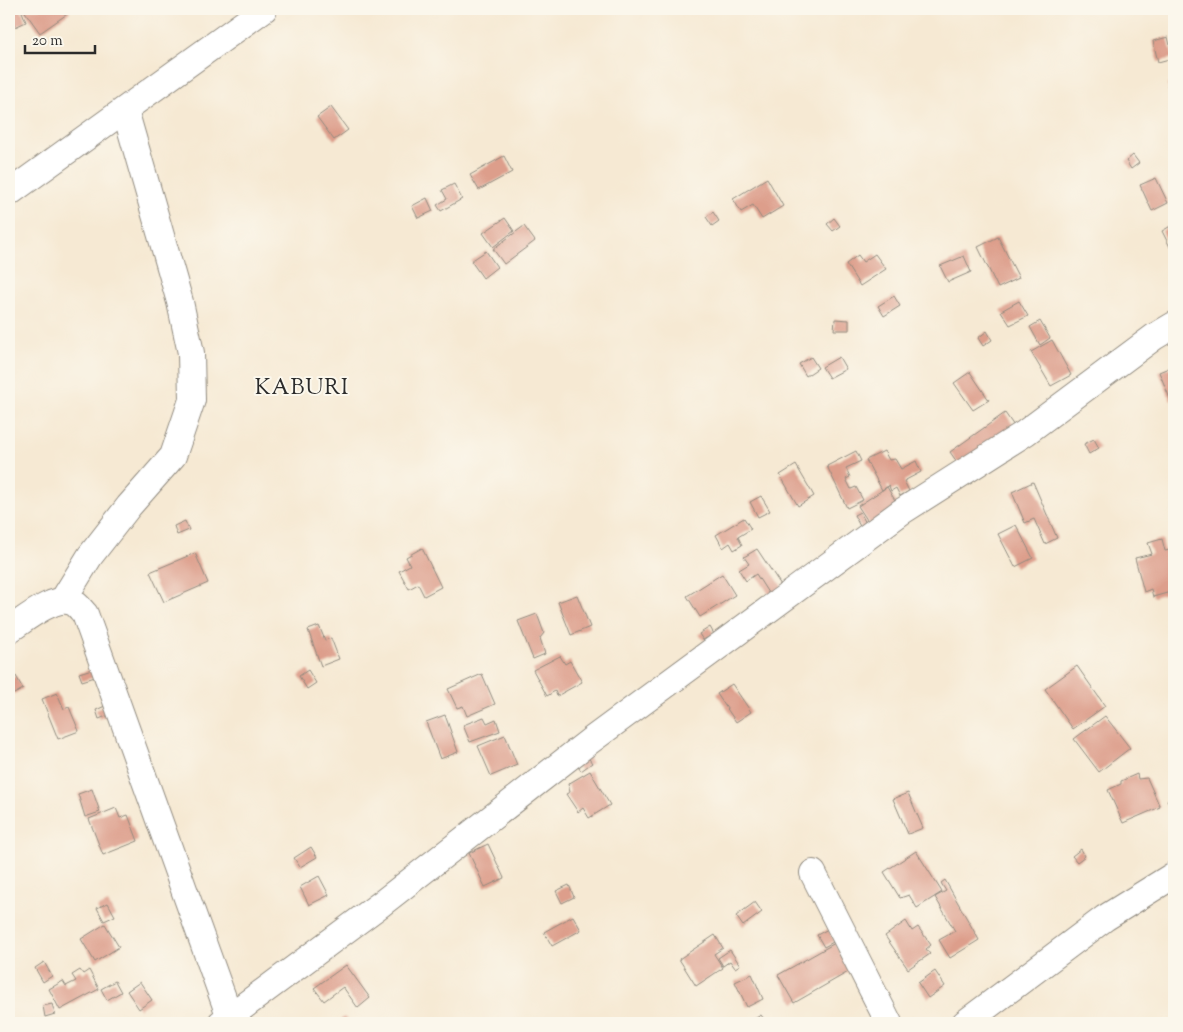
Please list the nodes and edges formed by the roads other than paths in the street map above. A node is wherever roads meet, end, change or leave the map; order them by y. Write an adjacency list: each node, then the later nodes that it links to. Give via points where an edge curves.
1 (264, 9): 2 (street)
2 (125, 110): 3 (street); 5 (street, via 180,302 191,353 192,400 173,456 90,556)
3 (9, 193)
4 (1174, 325): 9 (street, via 1025,433 900,512 590,741)
5 (63, 600): 6 (street, via 50,603); 9 (street, via 76,603 85,614)
6 (9, 630)
7 (813, 873): 10 (street)
8 (1174, 875): 11 (street, via 1105,918)
9 (228, 1021)
10 (889, 1023)
11 (966, 1023)

